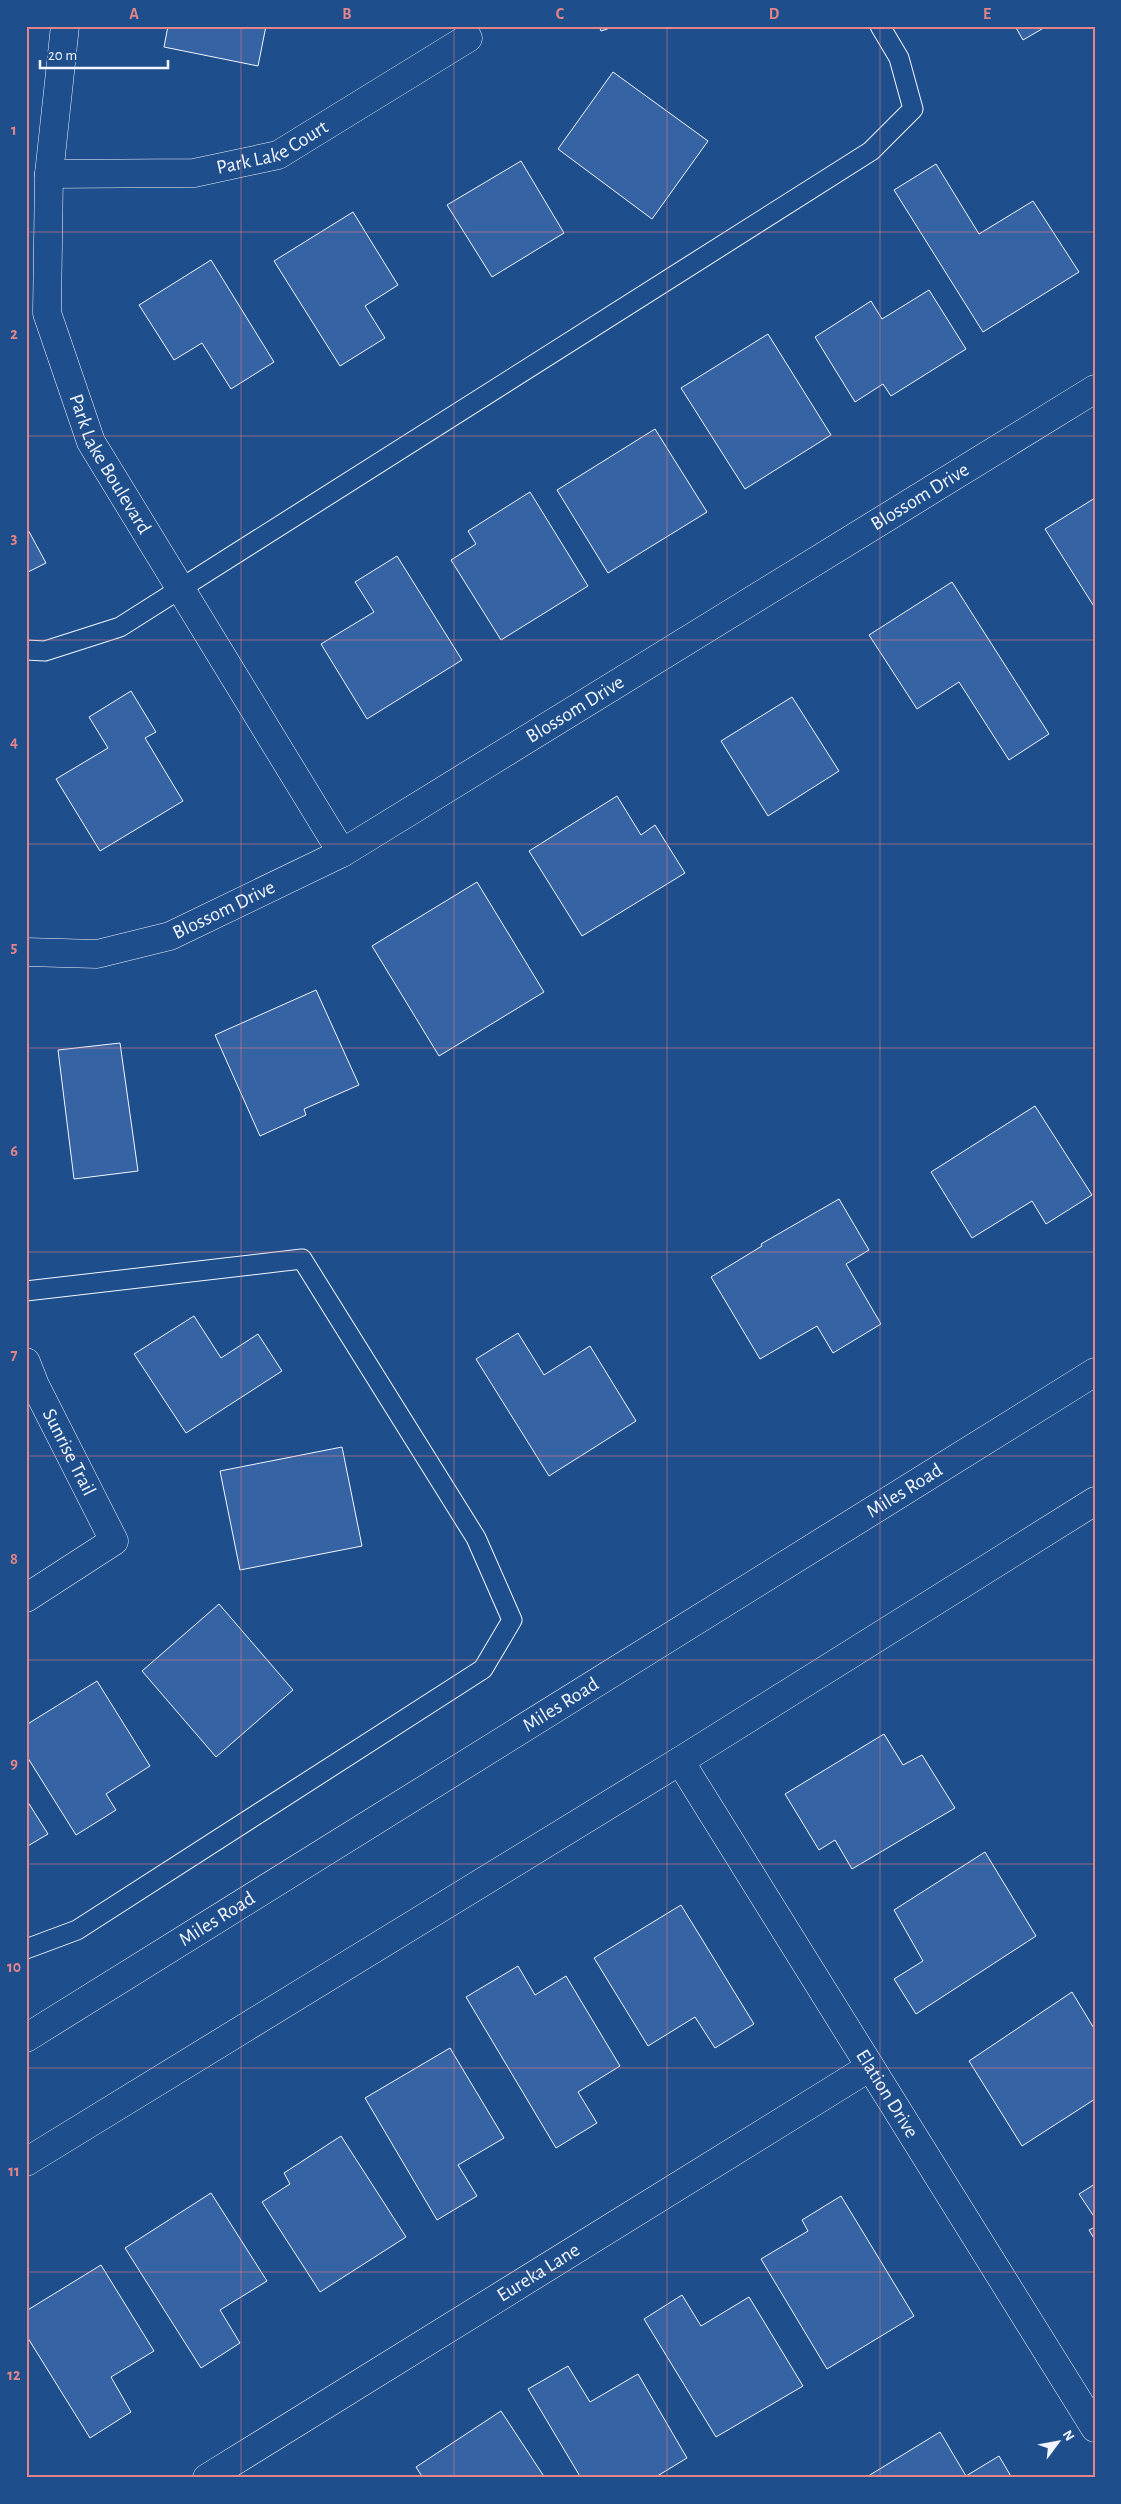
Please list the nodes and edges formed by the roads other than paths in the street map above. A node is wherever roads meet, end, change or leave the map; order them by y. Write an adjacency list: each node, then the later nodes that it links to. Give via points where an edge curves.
1 (65, 26): 4 (street, Park Lake Boulevard)
2 (880, 26): 6 (lane, via 899,58 913,109 871,150)
3 (465, 32): 4 (street, Park Lake Court, via 278,155 194,173)
4 (49, 174): 6 (street, Park Lake Boulevard, via 47,313 91,442)
5 (1095, 389): 8 (street, Blossom Drive)
6 (181, 589): 7 (lane, via 120,627 46,651); 8 (street, Park Lake Boulevard)
7 (26, 650)
8 (342, 853): 9 (street, Blossom Drive, via 170,936 97,954)
9 (26, 952)
10 (26, 1291): 16 (lane, via 302,1259 476,1538 512,1620 482,1669 77,1930)
11 (26, 1362): 14 (street, Sunrise Trail, via 114,1541)
12 (1095, 1372): 17 (street, Miles Road)
13 (1095, 1501): 15 (street)
14 (26, 1598)
15 (680, 1761): 18 (street, Elation Drive); 19 (street)
16 (26, 1948)
17 (26, 2038)
18 (870, 2067): 20 (street, Elation Drive); 21 (street, Eureka Lane)
19 (26, 2162)
20 (1095, 2428)
21 (207, 2478)

